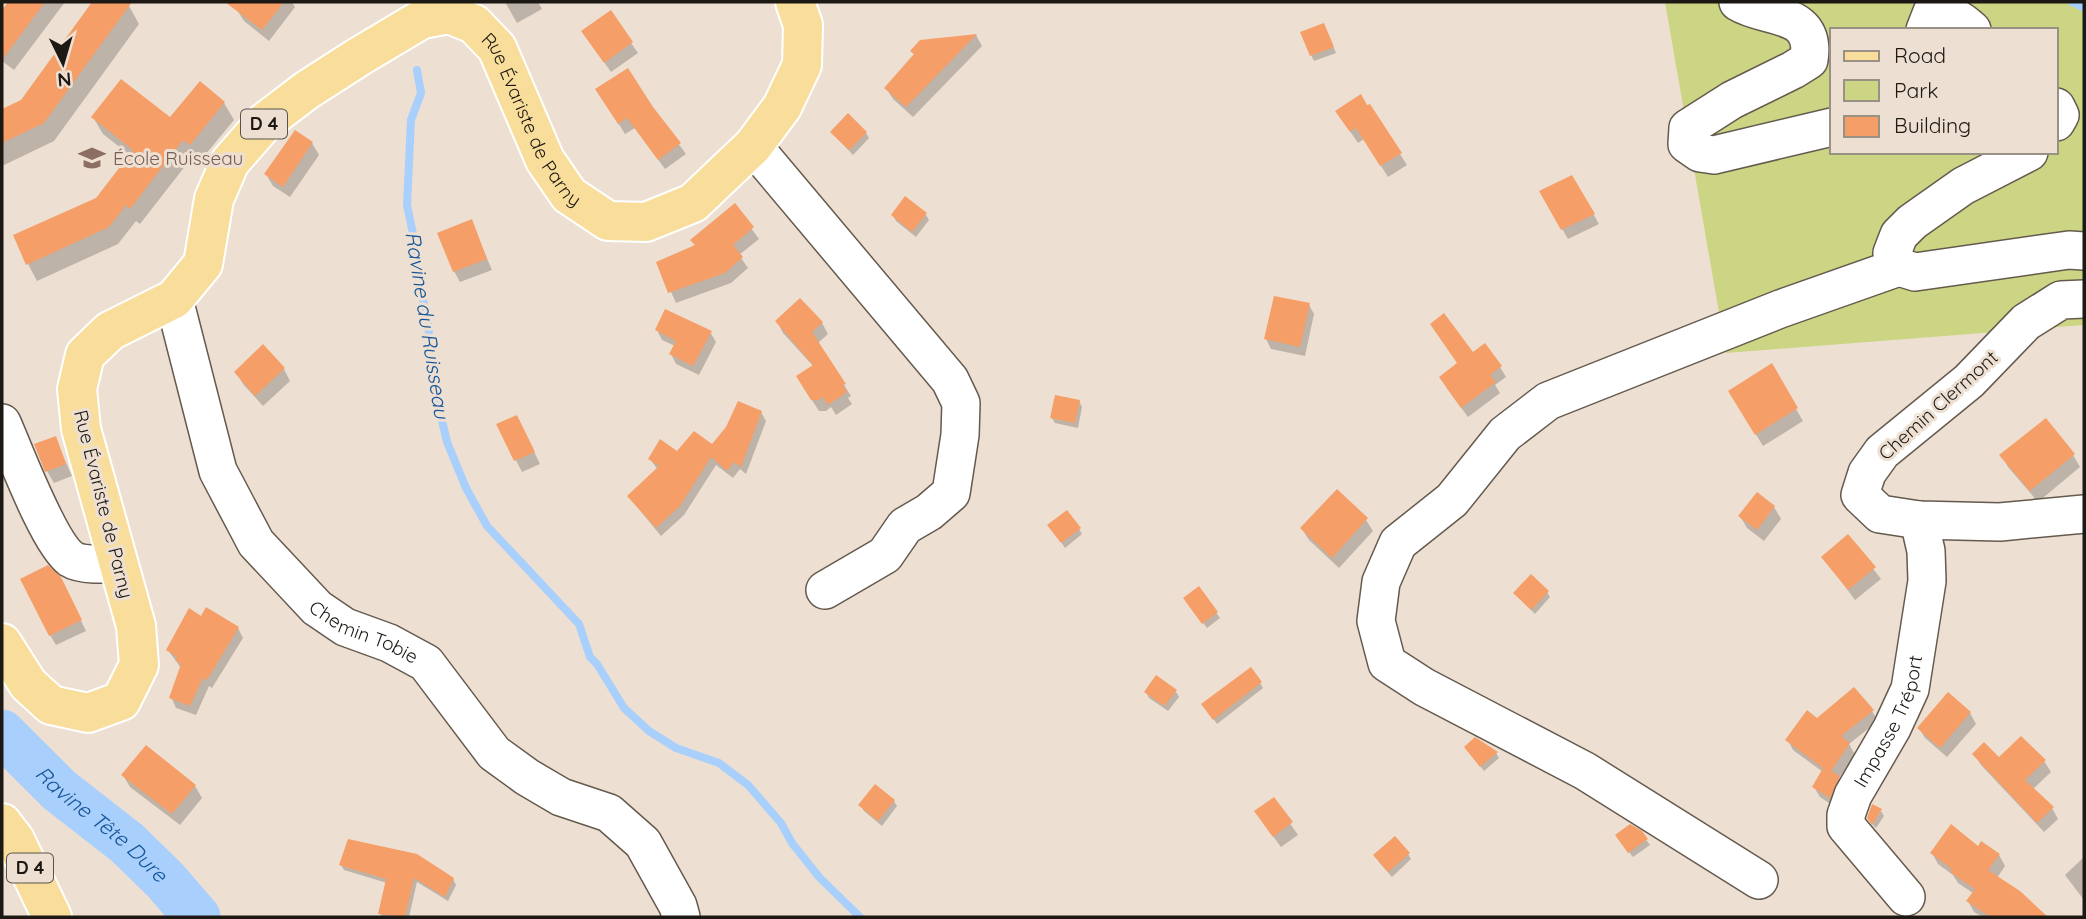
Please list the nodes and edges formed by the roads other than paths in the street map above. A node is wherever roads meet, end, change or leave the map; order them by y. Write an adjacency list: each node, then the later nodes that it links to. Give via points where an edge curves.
1 (795, 2): 6 (main road, Rue Évariste de Parny / D 4, via 803,25 802,65 782,107)
2 (1738, 2): 5 (street, via 1791,19 1805,31 1811,47 1809,60 1688,128 1687,144 1714,155)
3 (1926, 28): 4 (street, via 1932,12 1944,12)
4 (1970, 28)
5 (1830, 127)
6 (753, 146): 10 (main road, Rue Évariste de Parny / D 4, via 693,203 646,222 608,221 569,195 545,160 497,48 474,23 449,14 422,19 307,90 265,122 238,152 214,199 203,264); 16 (street, via 950,380 961,403 951,493 905,526 885,555)
7 (2025, 154): 9 (street, via 1963,186 1912,222 1899,235 1892,253)
8 (2084, 251): 9 (street, via 1915,272)
9 (1899, 267): 19 (street, via 1548,401 1505,434 1452,500 1398,543 1381,582 1376,621 1387,663 1585,771)
10 (174, 299): 15 (main road, Rue Évariste de Parny / D 4, via 110,331 85,355 77,389 81,429); 22 (street, Chemin Tobie, via 218,471 256,543 317,608 345,627 426,663 494,753 561,797 609,813 643,843)
11 (2084, 299): 14 (street, Chemin Clermont, via 2060,300 2026,322 1969,381 1882,453 1867,473 1860,495 1880,514)
12 (2, 423): 15 (street, via 56,544 73,561)
13 (2084, 514): 14 (street, Chemin Clermont, via 2000,522)
14 (1919, 520): 20 (street, Impasse Tréport, via 1927,581 1910,690 1846,815 1846,826)
15 (119, 563): 17 (main road, Rue Évariste de Parny / D 4, via 136,626 139,665 121,701 88,713 51,705 28,684)
16 (825, 590)
17 (2, 643)
18 (2, 822): 21 (main road, D 4)
19 (1759, 880)
20 (1906, 897)
21 (52, 917)
22 (681, 917)

